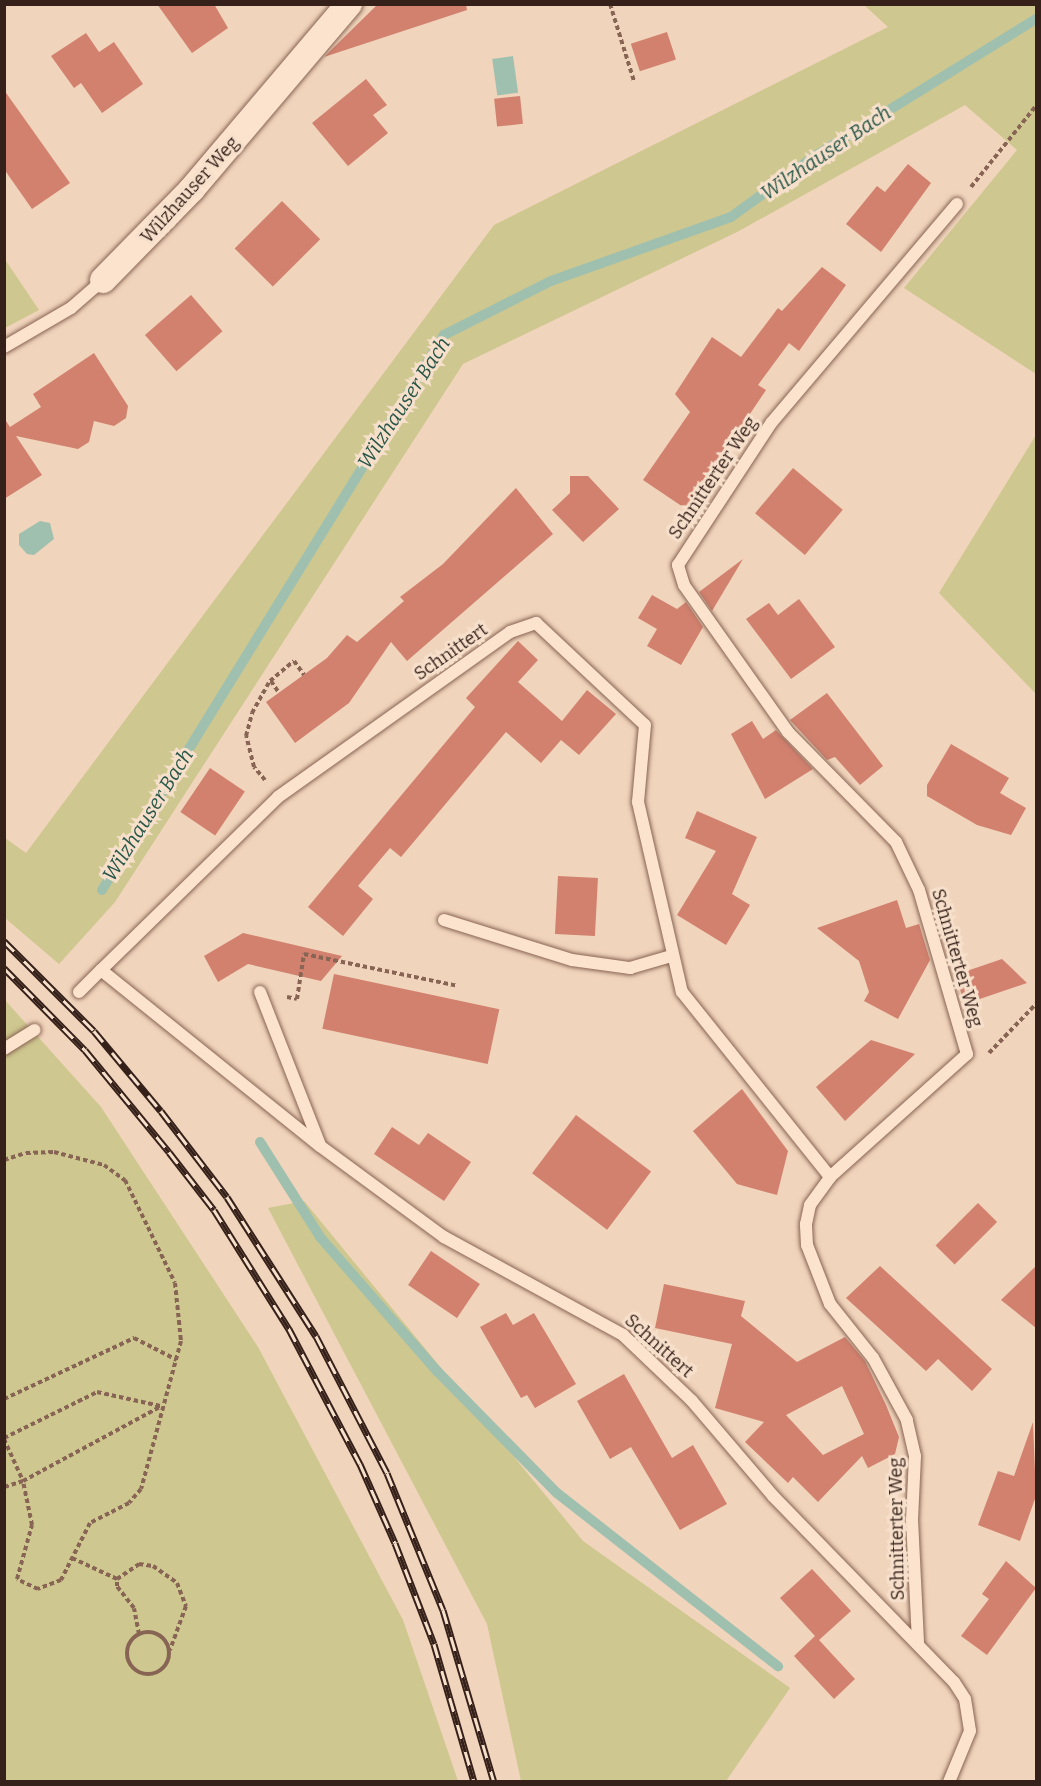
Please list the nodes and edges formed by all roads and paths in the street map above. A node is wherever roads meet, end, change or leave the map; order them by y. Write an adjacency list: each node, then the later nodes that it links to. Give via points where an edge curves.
1 (349, 4): 6 (street, Wilzhauser Weg, via 192,189)
2 (610, 4): 3 (path)
3 (634, 81)
4 (1036, 106): 5 (path)
5 (957, 204): 24 (lane, Schnitterter Weg, via 773,421 678,565 684,585 788,732 896,842 919,890 967,1054)
6 (103, 280): 7 (lane, Wilzhauser Weg, via 70,308)
7 (4, 347)
8 (304, 675): 9 (path, via 294,661)
9 (270, 681): 10 (path); 11 (path, via 252,713 246,736 254,767)
10 (279, 693)
11 (279, 796): 13 (lane, Schnittert, via 510,632 536,623 645,725 638,802); 14 (lane, Schnittert)
12 (444, 920): 13 (lane, via 572,960 630,968)
13 (671, 956): 24 (lane, Schnittert, via 682,992)
14 (101, 970): 16 (lane, Schnittert); 22 (lane, Schnittert)
15 (458, 986): 17 (path, via 304,954 297,999)
16 (79, 992)
17 (260, 992): 22 (lane)
18 (1036, 1004): 21 (path)
19 (34, 1030): 20 (lane)
20 (4, 1049)
21 (983, 1060)
22 (320, 1146): 34 (lane, Schnittert, via 444,1237 623,1335 692,1401 773,1496)
23 (4, 1160): 25 (path, via 26,1153 54,1152 104,1165 125,1180 175,1283 181,1341)
24 (830, 1177): 34 (lane, Schnitterter Weg, via 810,1205 807,1245 830,1304 873,1358 907,1420 915,1456 912,1520)
25 (177, 1360): 26 (path, via 134,1338); 27 (path)
26 (4, 1399)
27 (161, 1406): 28 (path, via 97,1392); 29 (path); 31 (path, via 141,1489 129,1503 90,1523)
28 (4, 1438): 29 (path)
29 (23, 1481): 30 (path); 31 (path, via 32,1539 17,1579 38,1589 49,1585 62,1580)
30 (4, 1487)
31 (72, 1558): 32 (path)
32 (117, 1580): 33 (path, via 134,1608); 35 (path, via 139,1564 153,1566 177,1583 186,1606)
33 (139, 1634): 35 (path, via 160,1635); 35 (path, via 127,1651 130,1664 140,1673 160,1671)
34 (918, 1642): 36 (lane, via 954,1682 970,1716 964,1750)
35 (170, 1650)
36 (949, 1782)

